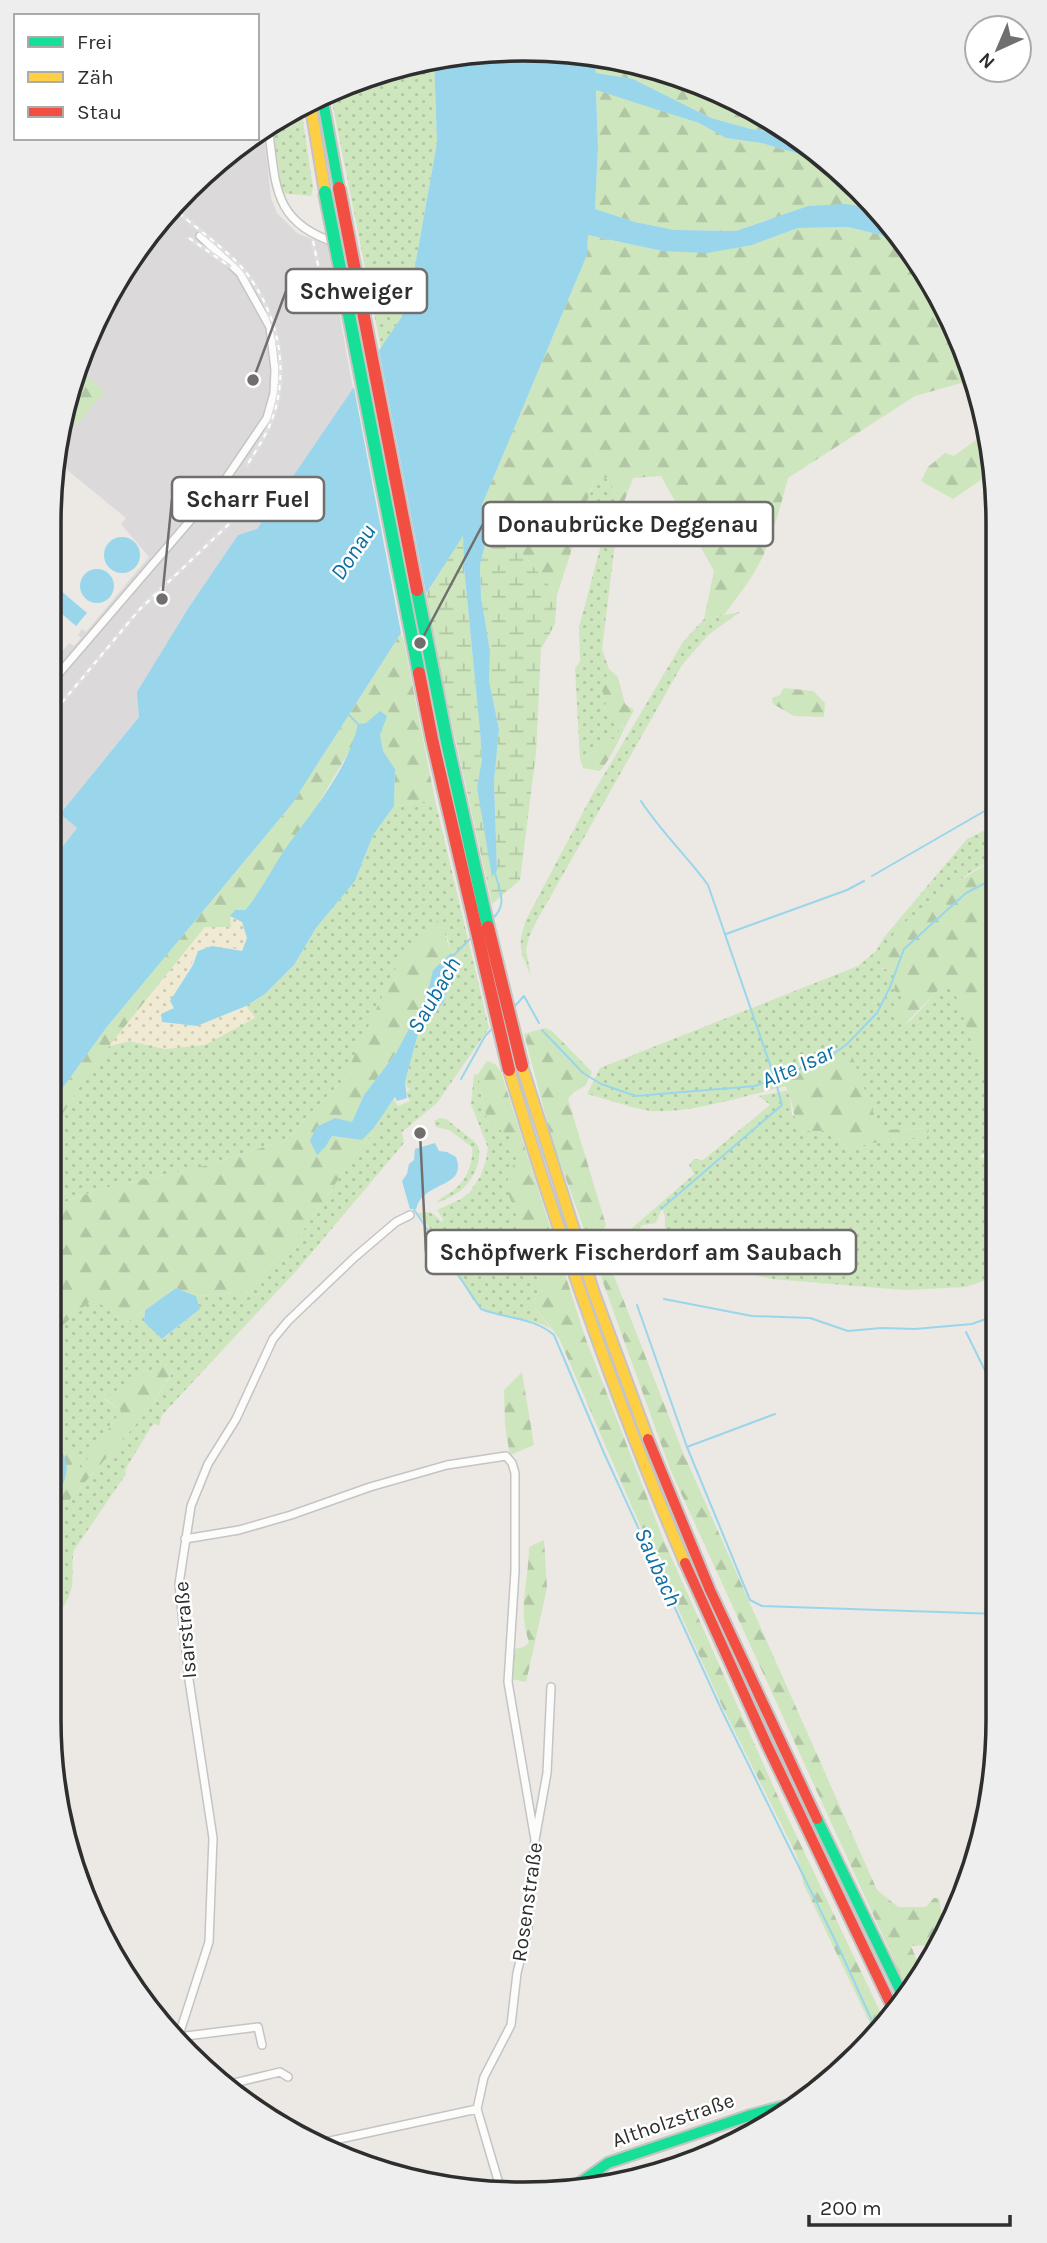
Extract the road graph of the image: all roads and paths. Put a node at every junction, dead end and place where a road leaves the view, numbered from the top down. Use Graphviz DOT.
graph roads {
  1 [pos="324,107"];
  2 [pos="312,113"];
  3 [pos="270,137"];
  4 [pos="200,236"];
  5 [pos="356,248"];
  6 [pos="61,671"];
  7 [pos="410,1215"];
  8 [pos="185,1539"];
  9 [pos="551,1687"];
  10 [pos="535,1840"];
  11 [pos="899,1989"];
  12 [pos="890,2002"];
  13 [pos="180,2028"];
  14 [pos="188,2037"];
  15 [pos="262,2045"];
  16 [pos="288,2077"];
  17 [pos="237,2082"];
  18 [pos="477,2109"];
  19 [pos="771,2110"];
  20 [pos="333,2140"];
  21 [pos="588,2177"];
  22 [pos="498,2181"];
  1 -- 11 [label="main road, bridge"];
  2 -- 12 [label="main road, bridge"];
  3 -- 5 [label="street"];
  4 -- 6 [label="street"];
  7 -- 8 [label="street, Isarstraße"];
  8 -- 10 [label="street"];
  8 -- 13 [label="street, Isarstraße"];
  9 -- 10 [label="street, Rosenstraße"];
  10 -- 18 [label="street, Rosenstraße"];
  14 -- 15 [label="street"];
  16 -- 17 [label="street"];
  18 -- 20 [label="street"];
  18 -- 22 [label="street, Rosenstraße"];
  19 -- 21 [label="main road, Altholzstraße"];
}
